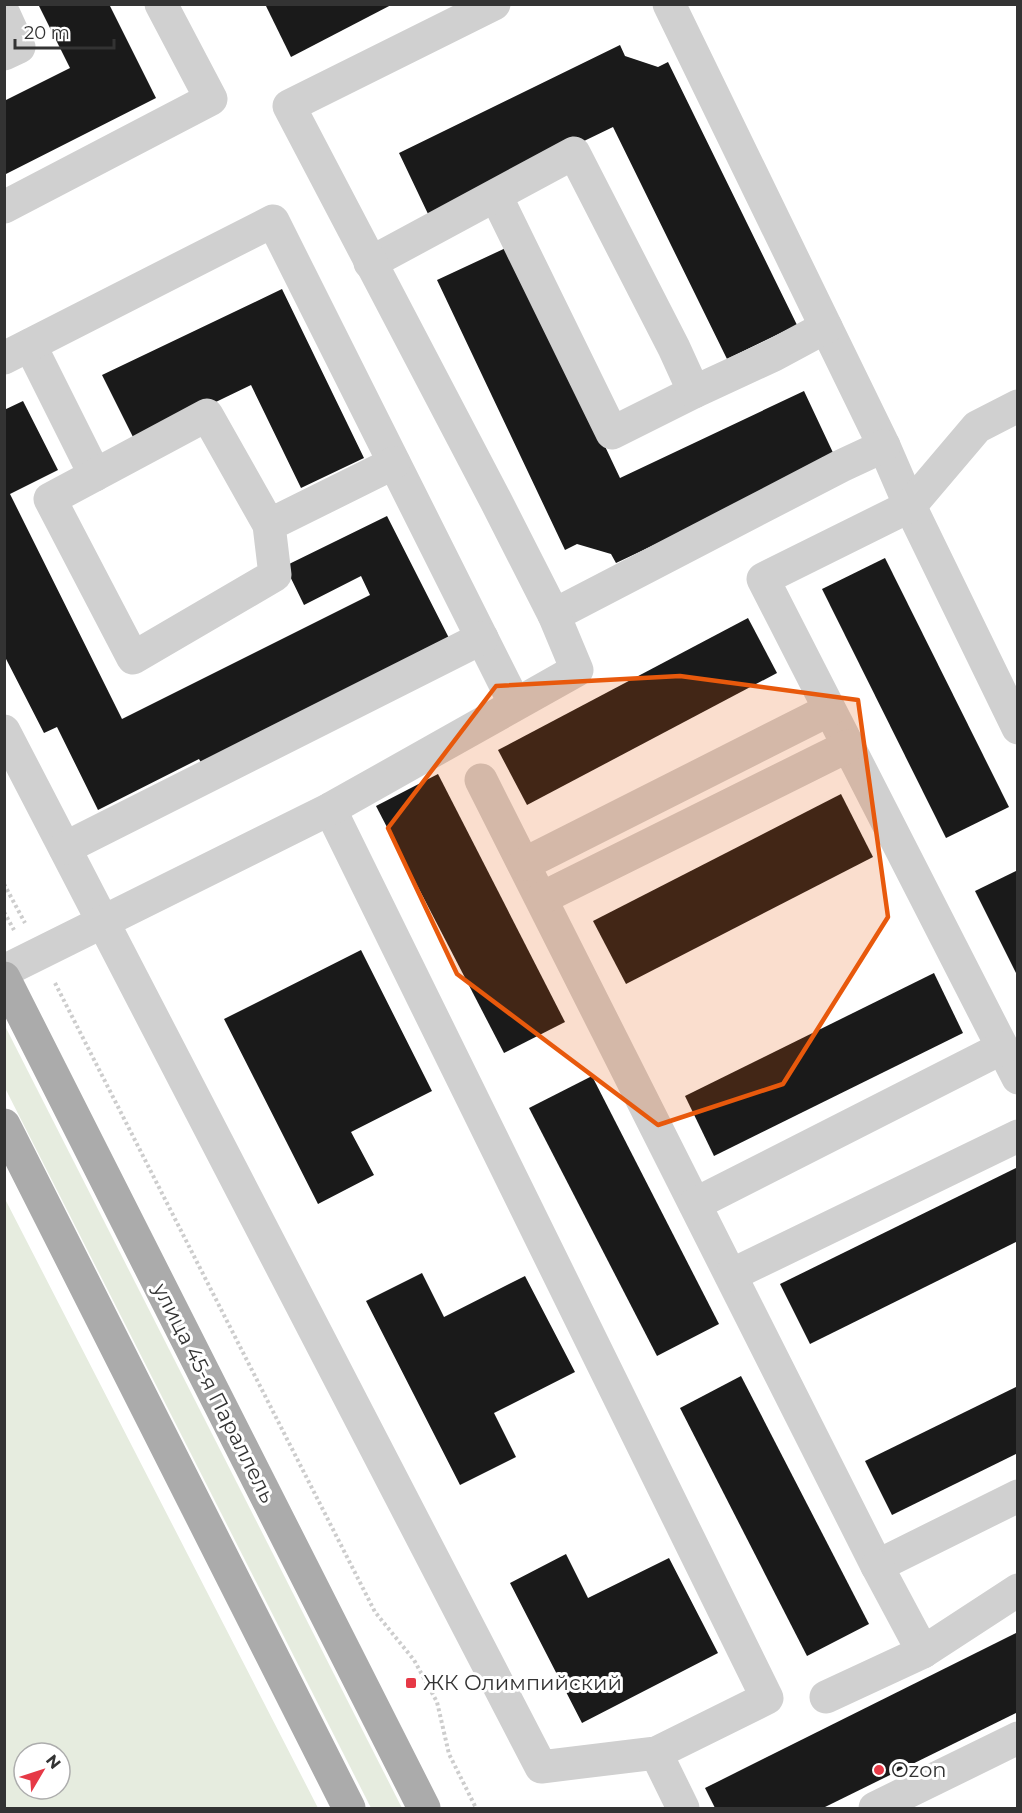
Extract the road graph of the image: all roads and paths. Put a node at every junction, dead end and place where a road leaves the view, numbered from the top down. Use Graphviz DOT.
graph roads {
  1 [pos="161,4"];
  2 [pos="494,4"];
  3 [pos="669,4"];
  4 [pos="4,14"];
  5 [pos="4,54"];
  6 [pos="496,196"];
  7 [pos="4,207"];
  8 [pos="370,263"];
  9 [pos="826,327"];
  10 [pos="17,352"];
  11 [pos="694,392"];
  12 [pos="1017,406"];
  13 [pos="884,446"];
  14 [pos="394,463"];
  15 [pos="95,475"];
  16 [pos="910,506"];
  17 [pos="269,525"];
  18 [pos="554,615"];
  19 [pos="482,638"];
  20 [pos="515,704"];
  21 [pos="829,710"];
  22 [pos="1017,728"];
  23 [pos="4,731"];
  24 [pos="848,746"];
  25 [pos="481,780"];
  26 [pos="330,809"];
  27 [pos="65,848"];
  28 [pos="524,864"];
  29 [pos="4,884"];
  30 [pos="542,898"];
  31 [pos="102,921"];
  32 [pos="39,952"];
  33 [pos="4,971"];
  34 [pos="4,978"];
  35 [pos="1002,1048"];
  36 [pos="1017,1078"];
  37 [pos="4,1125"];
  38 [pos="1017,1137"];
  39 [pos="695,1204"];
  40 [pos="731,1275"];
  41 [pos="1017,1496"];
  42 [pos="877,1566"];
  43 [pos="1017,1590"];
  44 [pos="923,1652"];
  45 [pos="826,1697"];
  46 [pos="1017,1738"];
  47 [pos="656,1753"];
  48 [pos="349,1809"];
  49 [pos="424,1809"];
  50 [pos="476,1809"];
  51 [pos="683,1809"];
  52 [pos="875,1809"];
  1 -- 7 [label="lane"];
  2 -- 8 [label="lane"];
  3 -- 9 [label="lane"];
  4 -- 5 [label="lane"];
  6 -- 8 [label="lane"];
  6 -- 11 [label="lane"];
  6 -- 11 [label="lane"];
  8 -- 18 [label="lane"];
  9 -- 11 [label="lane"];
  9 -- 13 [label="lane"];
  10 -- 14 [label="lane"];
  10 -- 15 [label="lane"];
  12 -- 16 [label="lane"];
  13 -- 16 [label="lane"];
  13 -- 18 [label="lane"];
  14 -- 17 [label="lane"];
  14 -- 19 [label="lane"];
  15 -- 17 [label="lane"];
  15 -- 17 [label="lane"];
  16 -- 21 [label="lane"];
  16 -- 22 [label="lane"];
  18 -- 20 [label="lane"];
  19 -- 20 [label="lane"];
  19 -- 27 [label="lane"];
  20 -- 26 [label="lane"];
  21 -- 24 [label="lane"];
  21 -- 28 [label="lane"];
  23 -- 27 [label="lane"];
  24 -- 30 [label="lane"];
  24 -- 35 [label="lane"];
  25 -- 28 [label="lane"];
  26 -- 31 [label="lane"];
  26 -- 47 [label="lane"];
  27 -- 31 [label="lane"];
  28 -- 30 [label="lane"];
  29 -- 32 [label="path"];
  30 -- 39 [label="lane"];
  31 -- 32 [label="lane"];
  31 -- 47 [label="lane"];
  32 -- 33 [label="lane"];
  32 -- 50 [label="path"];
  34 -- 49 [label="main road, улица 45-я Параллель"];
  35 -- 36 [label="lane"];
  35 -- 39 [label="lane"];
  37 -- 48 [label="main road"];
  38 -- 40 [label="lane"];
  39 -- 40 [label="lane"];
  40 -- 42 [label="lane"];
  41 -- 42 [label="lane"];
  42 -- 44 [label="lane"];
  43 -- 44 [label="lane"];
  44 -- 45 [label="lane"];
  46 -- 52 [label="lane"];
  47 -- 51 [label="lane"];
}
